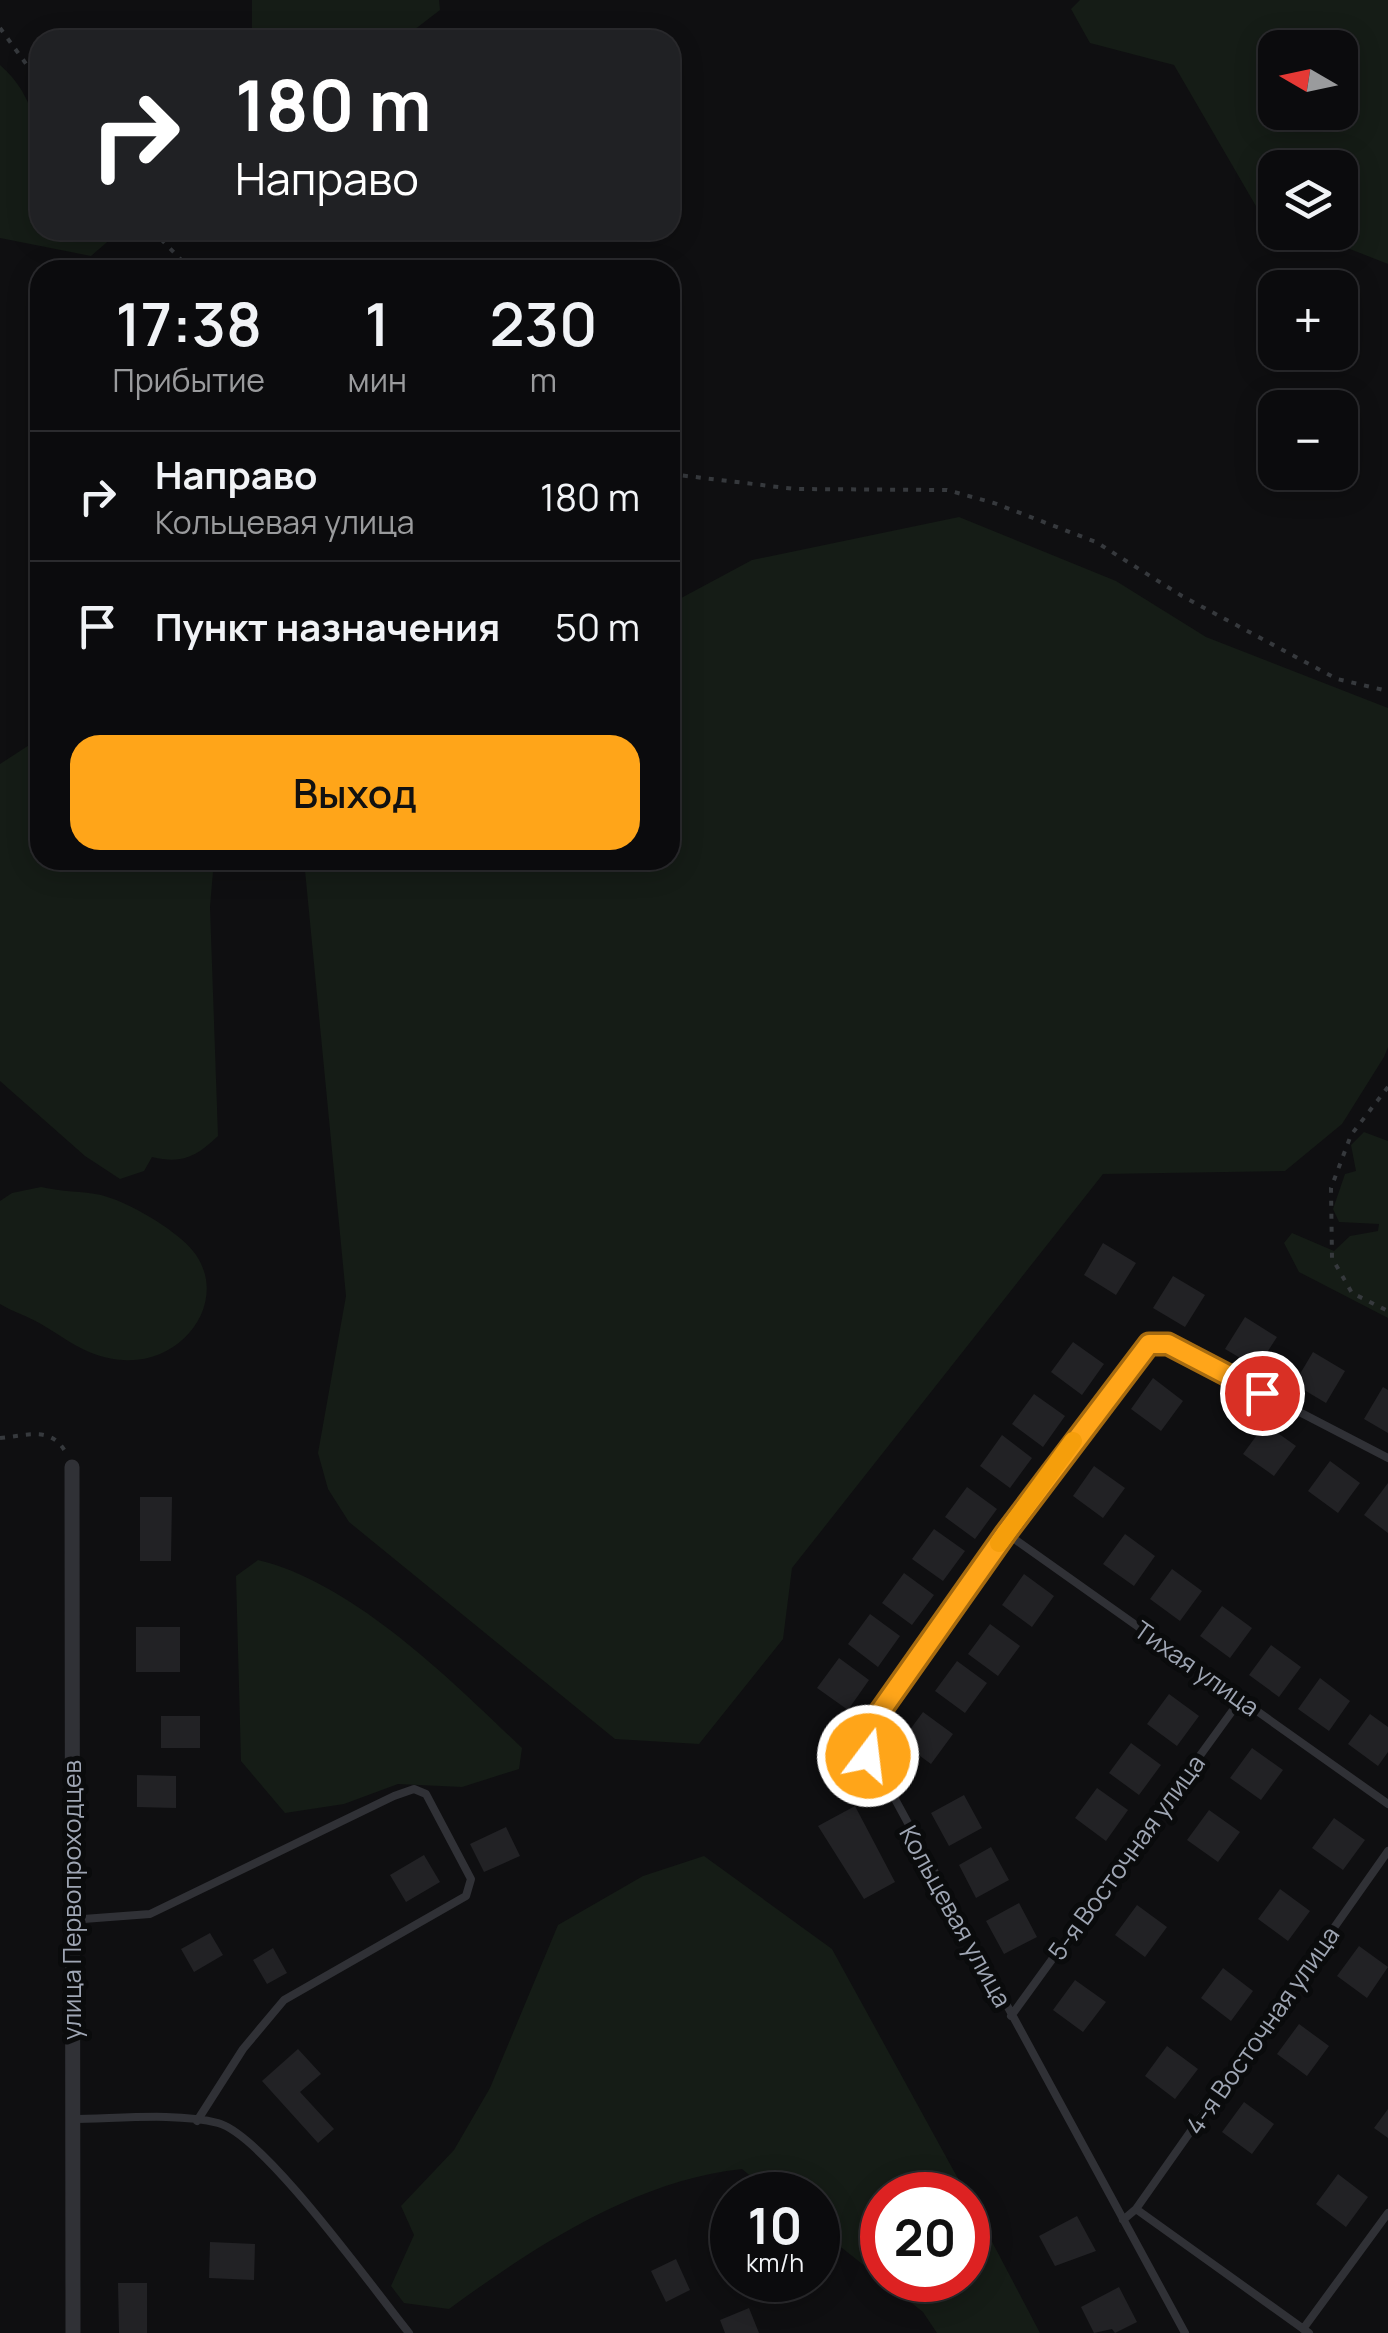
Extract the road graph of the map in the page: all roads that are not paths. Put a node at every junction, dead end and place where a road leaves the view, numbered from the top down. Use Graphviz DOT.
graph roads {
  1 [pos="1388,1458"];
  2 [pos="72,1468"];
  3 [pos="1006,1533"];
  4 [pos="1242,1699"];
  5 [pos="1388,1804"];
  6 [pos="1388,1850"];
  7 [pos="70,1920"];
  8 [pos="1012,2016"];
  9 [pos="71,2119"];
  10 [pos="198,2120"];
  11 [pos="1136,2209"];
  12 [pos="1388,2213"];
  13 [pos="1124,2220"];
  14 [pos="1306,2331"];
  15 [pos="73,2333"];
  16 [pos="408,2333"];
  17 [pos="1185,2333"];
  1 -- 3 [label="lane, Кольцевая улица"];
  2 -- 7 [label="street, улица Первопроходцев"];
  3 -- 4 [label="lane, Тихая улица"];
  3 -- 8 [label="lane, Кольцевая улица"];
  4 -- 5 [label="lane, Тихая улица"];
  4 -- 8 [label="lane, 5-я Восточная улица"];
  6 -- 11 [label="lane, 4-я Восточная улица"];
  7 -- 9 [label="street, улица Первопроходцев"];
  7 -- 10 [label="lane"];
  8 -- 13 [label="lane, Кольцевая улица"];
  9 -- 10 [label="lane"];
  9 -- 15 [label="street, улица Первопроходцев"];
  10 -- 16 [label="lane"];
  11 -- 13 [label="lane, 4-я Восточная улица"];
  11 -- 14 [label="lane"];
  12 -- 14 [label="lane"];
  13 -- 17 [label="lane, Кольцевая улица"];
}
